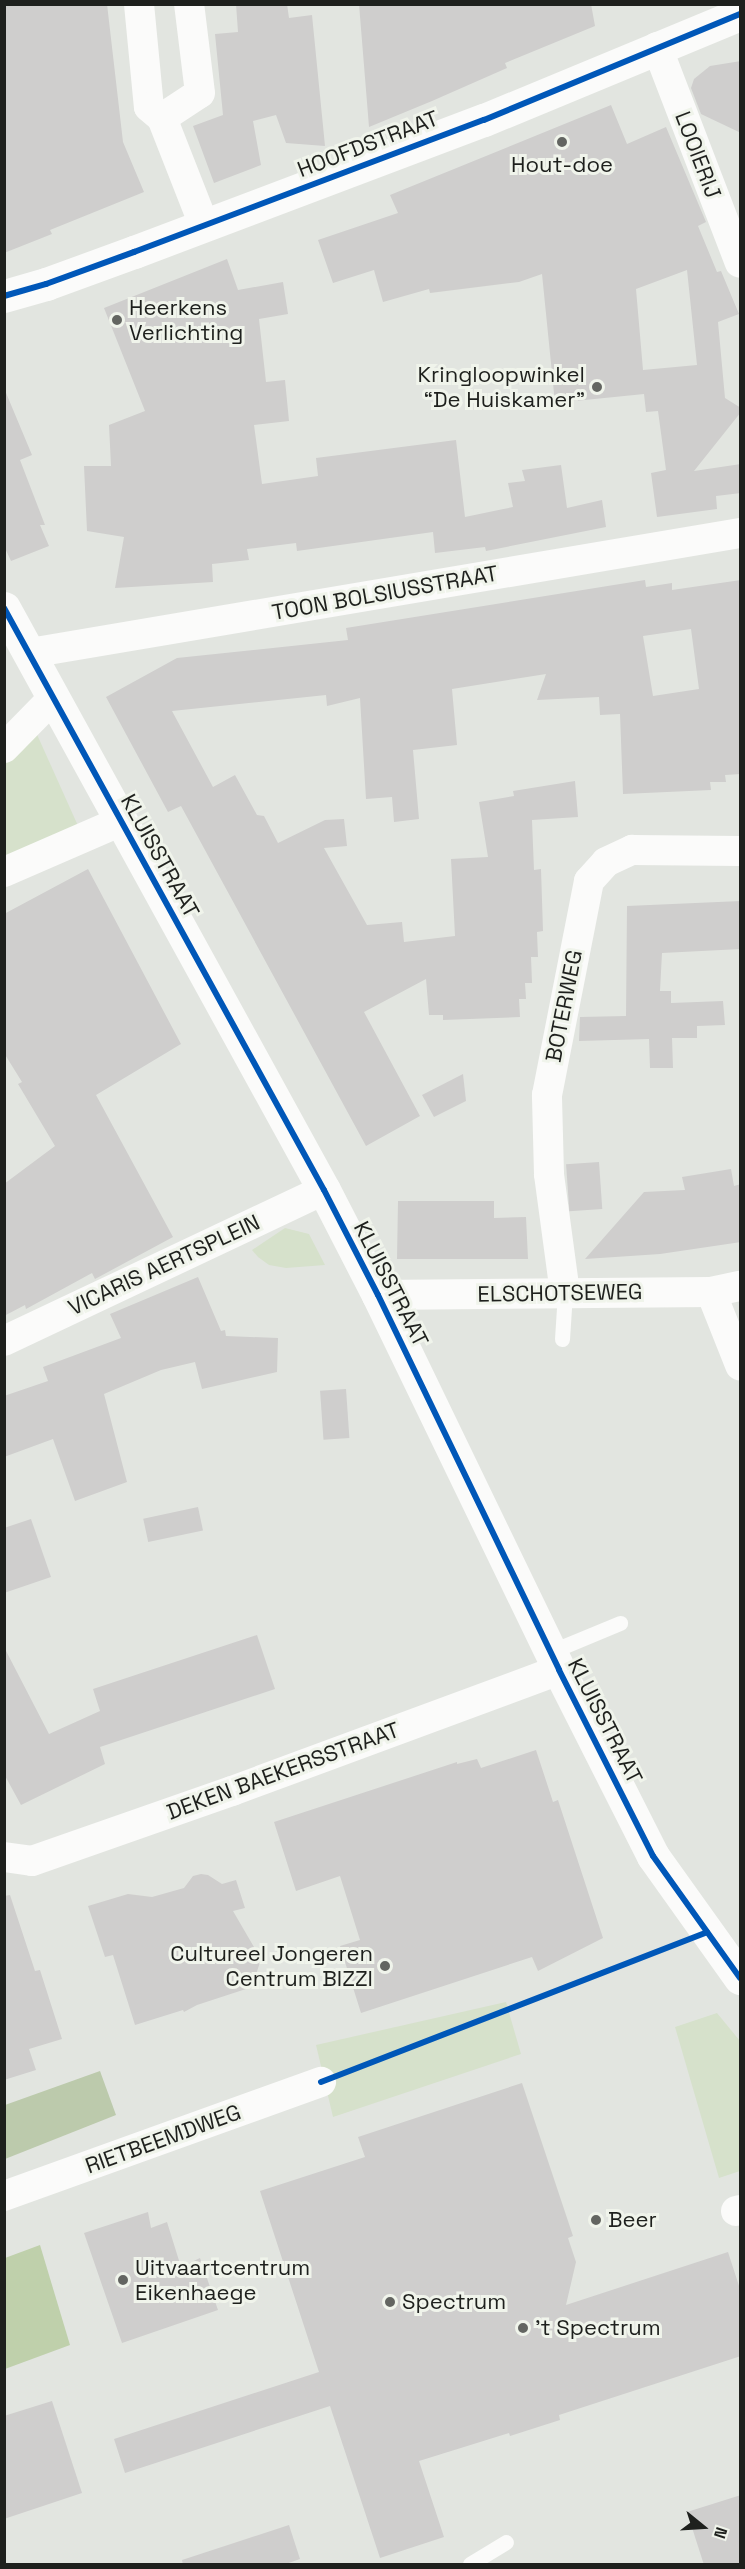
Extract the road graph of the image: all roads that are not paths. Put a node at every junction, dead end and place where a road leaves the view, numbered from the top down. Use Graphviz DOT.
graph roads {
  1 [pos="139,4"];
  2 [pos="189,4"];
  3 [pos="741,14"];
  4 [pos="657,47"];
  5 [pos="162,118"];
  6 [pos="204,225"];
  7 [pos="741,263"];
  8 [pos="4,296"];
  9 [pos="741,533"];
  10 [pos="4,608"];
  11 [pos="30,653"];
  12 [pos="52,699"];
  13 [pos="4,748"];
  14 [pos="120,822"];
  15 [pos="741,851"];
  16 [pos="4,873"];
  17 [pos="324,1190"];
  18 [pos="741,1286"];
  19 [pos="711,1292"];
  20 [pos="565,1293"];
  21 [pos="378,1295"];
  22 [pos="562,1339"];
  23 [pos="4,1341"];
  24 [pos="741,1365"];
  25 [pos="620,1623"];
  26 [pos="555,1661"];
  27 [pos="4,1857"];
  28 [pos="741,1978"];
  29 [pos="321,2082"];
  30 [pos="4,2196"];
  31 [pos="506,2542"];
  32 [pos="470,2565"];
  1 -- 5 [label="street"];
  2 -- 5 [label="street"];
  3 -- 4 [label="street, HOOFDSTRAAT"];
  4 -- 6 [label="street, HOOFDSTRAAT"];
  4 -- 7 [label="street, LOOIERIJ"];
  5 -- 6 [label="street"];
  6 -- 8 [label="street, HOOFDSTRAAT"];
  9 -- 11 [label="street, TOON BOLSIUSSTRAAT"];
  10 -- 11 [label="street, KLUISSTRAAT"];
  11 -- 12 [label="street, KLUISSTRAAT"];
  12 -- 13 [label="street"];
  12 -- 14 [label="street, KLUISSTRAAT"];
  14 -- 16 [label="street"];
  14 -- 17 [label="street, KLUISSTRAAT"];
  15 -- 20 [label="street, BOTERWEG"];
  17 -- 21 [label="street, KLUISSTRAAT"];
  17 -- 23 [label="street, VICARIS AERTSPLEIN"];
  18 -- 19 [label="street, ELSCHOTSEWEG"];
  19 -- 20 [label="street, ELSCHOTSEWEG"];
  19 -- 24 [label="street"];
  20 -- 21 [label="street, ELSCHOTSEWEG"];
  20 -- 22 [label="lane"];
  21 -- 26 [label="street, KLUISSTRAAT"];
  25 -- 26 [label="lane"];
  26 -- 27 [label="street, DEKEN BAEKERSSTRAAT"];
  26 -- 28 [label="street, KLUISSTRAAT"];
  29 -- 30 [label="street, RIETBEEMDWEG"];
  31 -- 32 [label="lane"];
}
